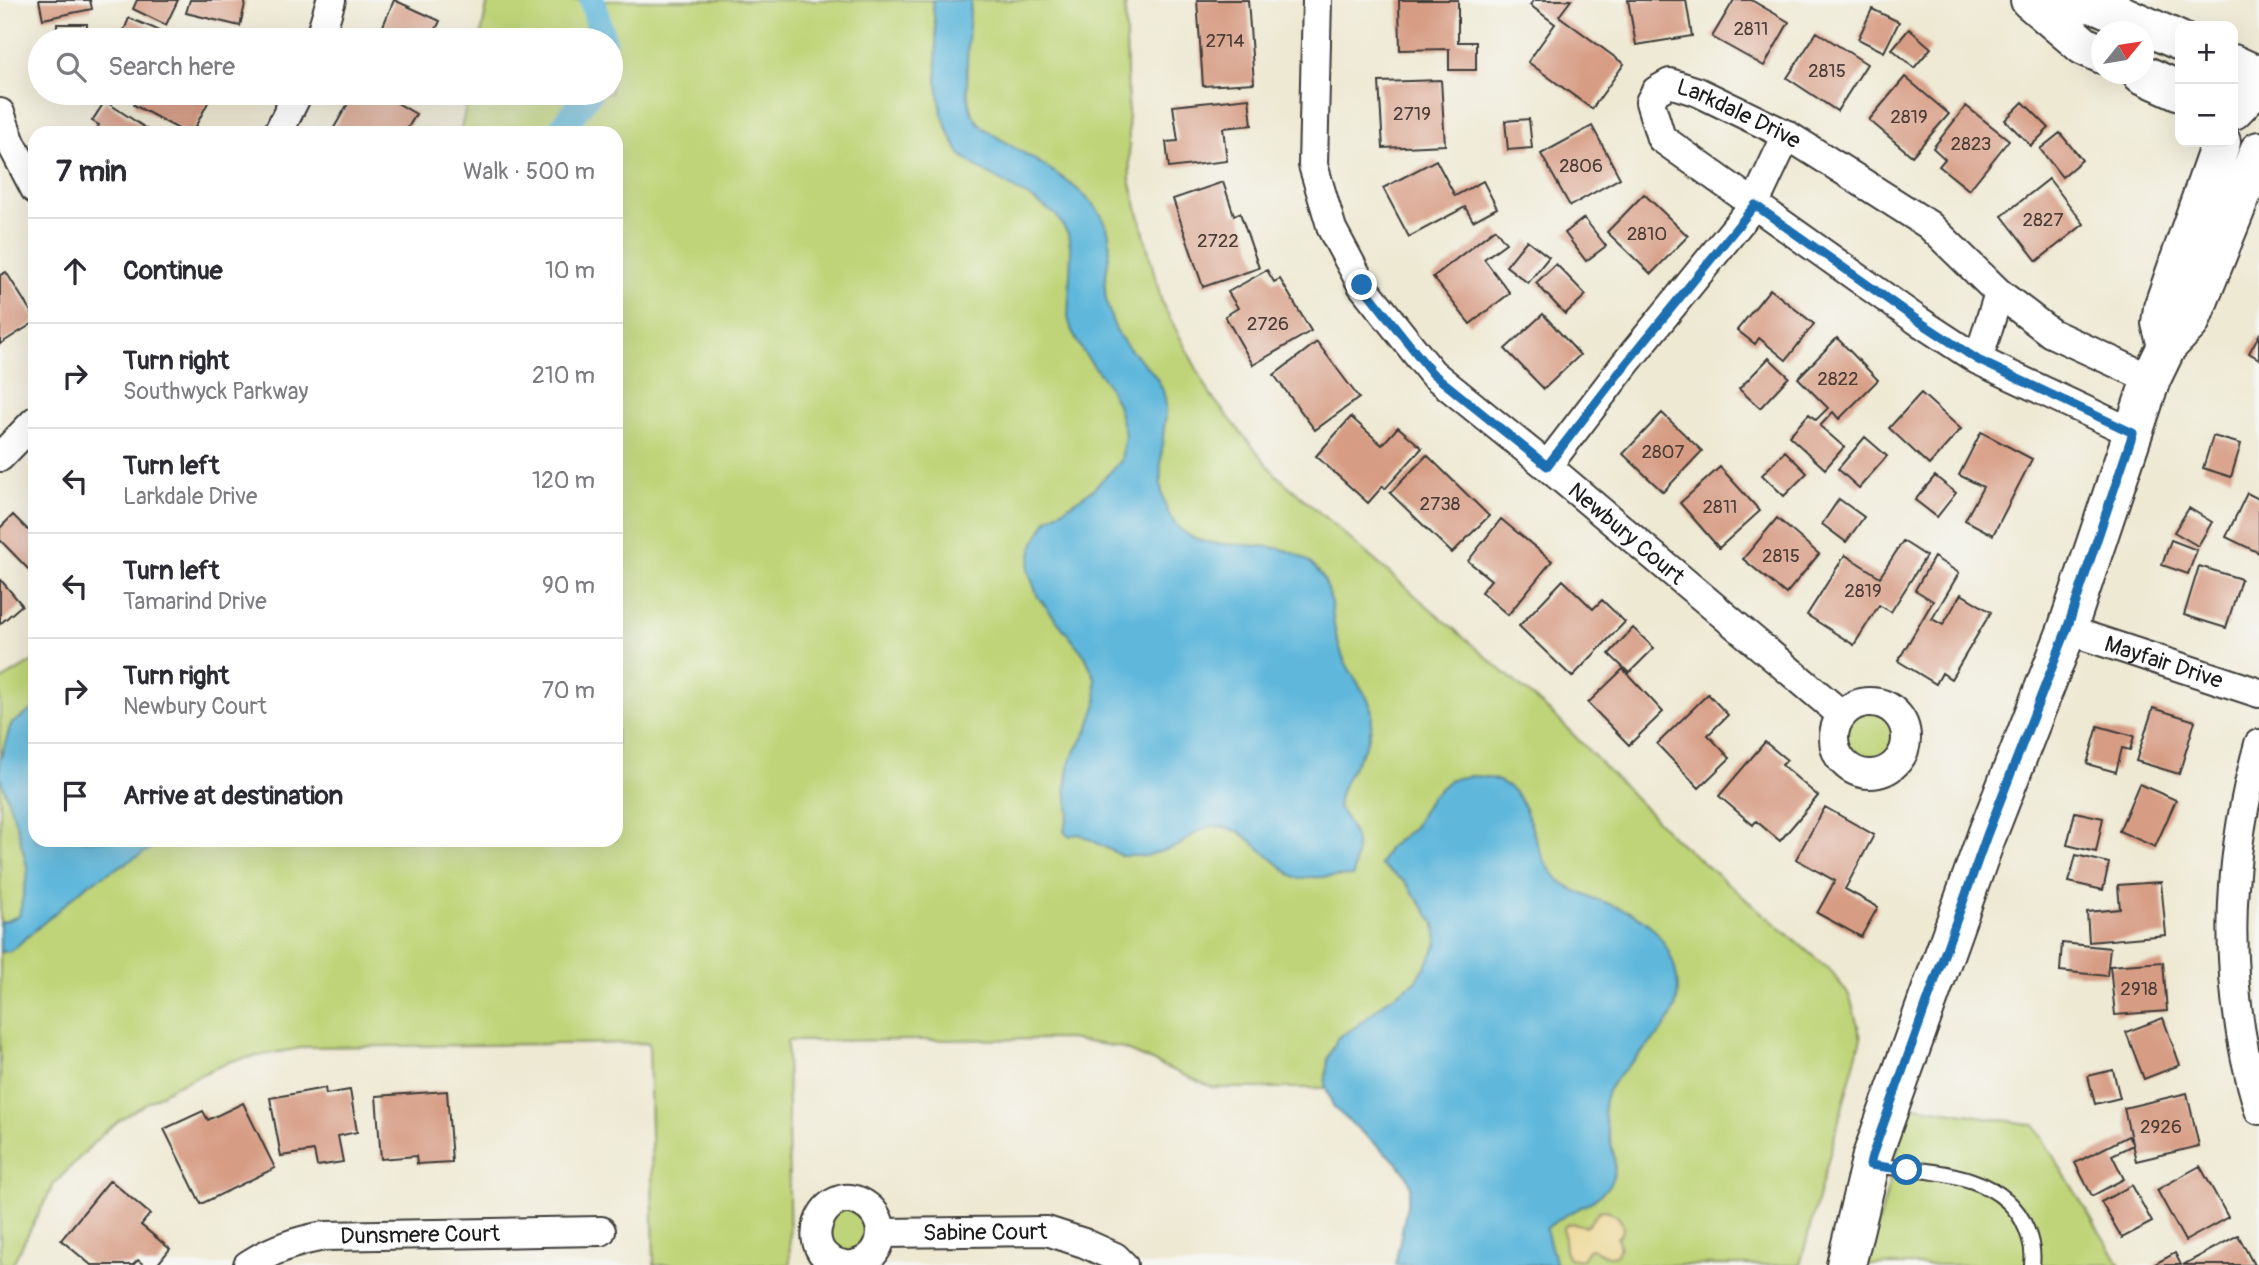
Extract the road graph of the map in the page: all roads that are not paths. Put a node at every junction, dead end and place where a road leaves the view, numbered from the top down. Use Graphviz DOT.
graph roads {
  1 [pos="331,0"];
  2 [pos="1317,0"];
  3 [pos="2030,0"];
  4 [pos="2067,0"];
  5 [pos="323,28"];
  6 [pos="2175,39"];
  7 [pos="2091,49"];
  8 [pos="2238,66"];
  9 [pos="2259,76"];
  10 [pos="2154,79"];
  11 [pos="2259,83"];
  12 [pos="2175,90"];
  13 [pos="292,105"];
  14 [pos="2238,106"];
  15 [pos="0,113"];
  16 [pos="2238,114"];
  17 [pos="2259,124"];
  18 [pos="282,126"];
  19 [pos="1787,135"];
  20 [pos="2219,147"];
  21 [pos="2259,151"];
  22 [pos="28,176"];
  23 [pos="1755,205"];
  24 [pos="1999,293"];
  25 [pos="1978,360"];
  26 [pos="2159,363"];
  27 [pos="28,428"];
  28 [pos="2133,433"];
  29 [pos="0,457"];
  30 [pos="1547,466"];
  31 [pos="2067,629"];
  32 [pos="2259,693"];
  33 [pos="1842,715"];
  34 [pos="2259,744"];
  35 [pos="2259,1110"];
  36 [pos="1870,1165"];
  37 [pos="601,1231"];
  38 [pos="882,1233"];
  39 [pos="248,1265"];
  40 [pos="845,1265"];
  41 [pos="852,1265"];
  42 [pos="1123,1265"];
  43 [pos="1846,1265"];
  44 [pos="2032,1265"];
  1 -- 5 [label="street"];
  2 -- 30 [label="street, Newbury Court"];
  3 -- 7 [label="street"];
  4 -- 6 [label="street"];
  8 -- 9 [label="street"];
  10 -- 12 [label="street"];
  11 -- 14 [label="street"];
  13 -- 18 [label="street"];
  15 -- 22 [label="street"];
  16 -- 17 [label="street"];
  19 -- 23 [label="street"];
  19 -- 23 [label="street, Larkdale Drive"];
  19 -- 24 [label="street, Larkdale Drive"];
  20 -- 26 [label="street"];
  21 -- 26 [label="street"];
  23 -- 25 [label="street, Larkdale Drive"];
  23 -- 30 [label="street"];
  24 -- 25 [label="street"];
  24 -- 26 [label="street, Larkdale Drive"];
  25 -- 28 [label="street, Larkdale Drive"];
  26 -- 28 [label="street"];
  27 -- 29 [label="street"];
  28 -- 31 [label="street"];
  30 -- 33 [label="street, Newbury Court"];
  31 -- 32 [label="street, Mayfair Drive"];
  31 -- 36 [label="street"];
  34 -- 35 [label="street"];
  36 -- 43 [label="street"];
  36 -- 44 [label="lane"];
  37 -- 39 [label="street, Dunsmere Court"];
  38 -- 40 [label="street"];
  38 -- 41 [label="street"];
  38 -- 42 [label="street, Sabine Court"];
}
